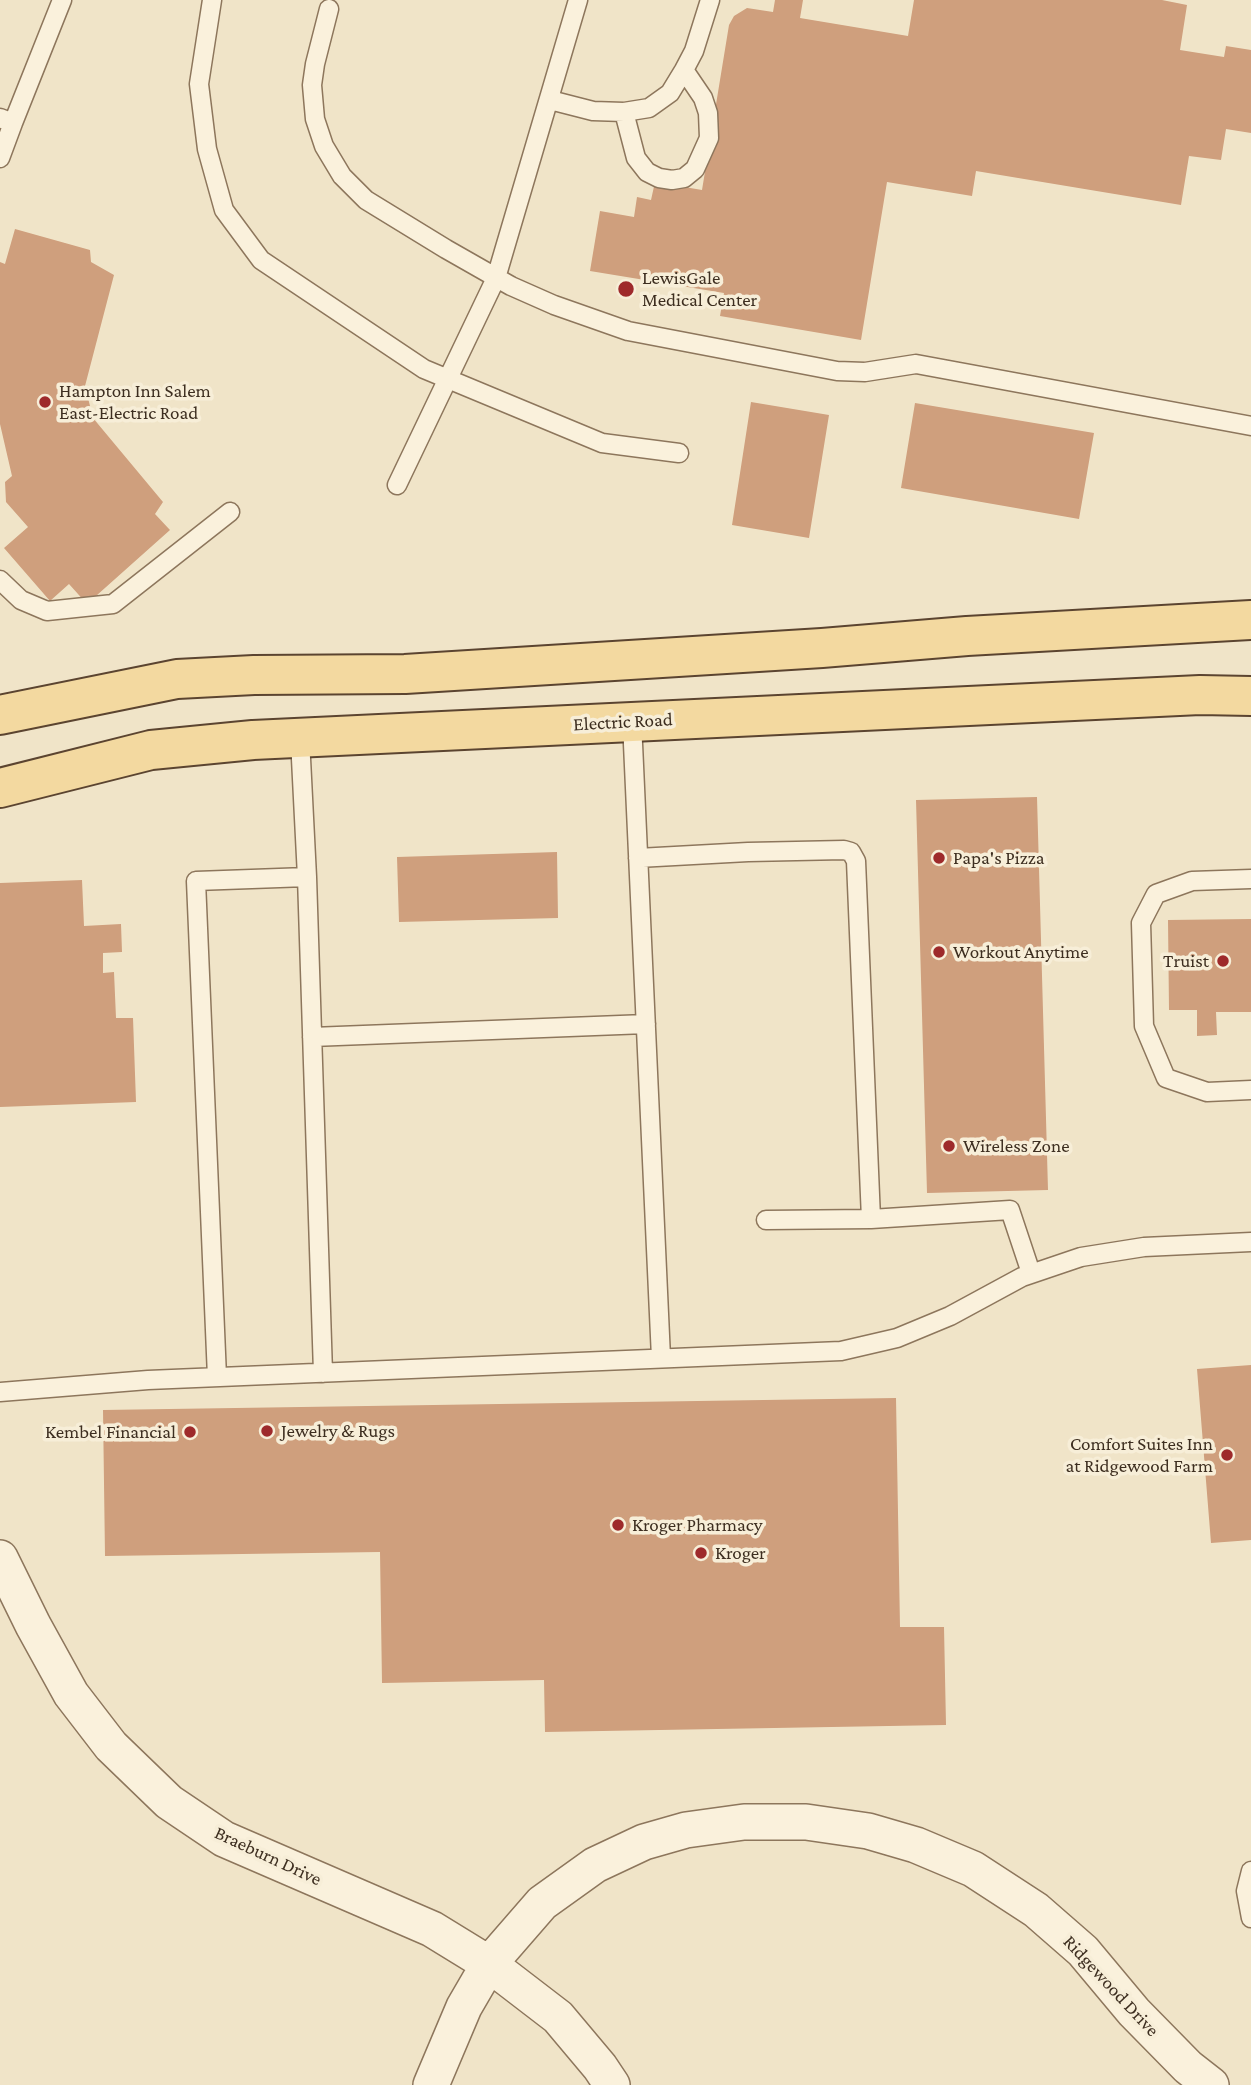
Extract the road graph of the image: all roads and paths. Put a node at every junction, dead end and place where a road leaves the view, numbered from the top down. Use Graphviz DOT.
graph roads {
  1 [pos="62,0"];
  2 [pos="212,0"];
  3 [pos="578,0"];
  4 [pos="710,0"];
  5 [pos="329,9"];
  6 [pos="684,70"];
  7 [pos="550,100"];
  8 [pos="624,112"];
  9 [pos="6,120"];
  10 [pos="0,158"];
  11 [pos="496,278"];
  12 [pos="449,380"];
  13 [pos="1251,426"];
  14 [pos="679,453"];
  15 [pos="397,485"];
  16 [pos="230,512"];
  17 [pos="0,580"];
  18 [pos="1251,621"];
  19 [pos="1251,695"];
  20 [pos="0,715"];
  21 [pos="632,722"];
  22 [pos="300,739"];
  23 [pos="0,788"];
  24 [pos="638,858"];
  25 [pos="307,877"];
  26 [pos="1251,879"];
  27 [pos="646,1024"];
  28 [pos="312,1037"];
  29 [pos="1251,1090"];
  30 [pos="871,1219"];
  31 [pos="766,1220"];
  32 [pos="1251,1242"];
  33 [pos="1031,1273"];
  34 [pos="661,1358"];
  35 [pos="323,1373"];
  36 [pos="217,1377"];
  37 [pos="0,1392"];
  38 [pos="0,1558"];
  39 [pos="1251,1871"];
  40 [pos="1251,1919"];
  41 [pos="489,1964"];
  42 [pos="431,2085"];
  43 [pos="612,2085"];
  44 [pos="1211,2085"];
  1 -- 9 [label="lane"];
  2 -- 12 [label="lane"];
  3 -- 7 [label="lane"];
  4 -- 6 [label="lane"];
  5 -- 11 [label="lane"];
  6 -- 8 [label="lane"];
  6 -- 8 [label="lane"];
  7 -- 8 [label="lane"];
  7 -- 11 [label="lane"];
  9 -- 10 [label="lane"];
  11 -- 12 [label="lane"];
  11 -- 13 [label="lane"];
  12 -- 14 [label="lane"];
  12 -- 15 [label="lane"];
  16 -- 17 [label="lane"];
  18 -- 20 [label="main road"];
  19 -- 21 [label="main road, Electric Road"];
  21 -- 22 [label="main road, Electric Road"];
  21 -- 24 [label="lane"];
  22 -- 23 [label="main road, Electric Road"];
  22 -- 25 [label="lane"];
  24 -- 27 [label="lane"];
  24 -- 30 [label="lane"];
  25 -- 28 [label="lane"];
  25 -- 36 [label="lane"];
  26 -- 29 [label="lane"];
  27 -- 28 [label="lane"];
  27 -- 34 [label="lane"];
  28 -- 35 [label="lane"];
  30 -- 31 [label="lane"];
  30 -- 33 [label="lane"];
  32 -- 33 [label="lane"];
  33 -- 34 [label="lane"];
  34 -- 35 [label="lane"];
  35 -- 36 [label="lane"];
  36 -- 37 [label="lane"];
  38 -- 41 [label="street, Braeburn Drive"];
  39 -- 40 [label="lane"];
  41 -- 42 [label="street, Ridgewood Drive"];
  41 -- 43 [label="street, Braeburn Drive"];
  41 -- 44 [label="street, Ridgewood Drive"];
}
